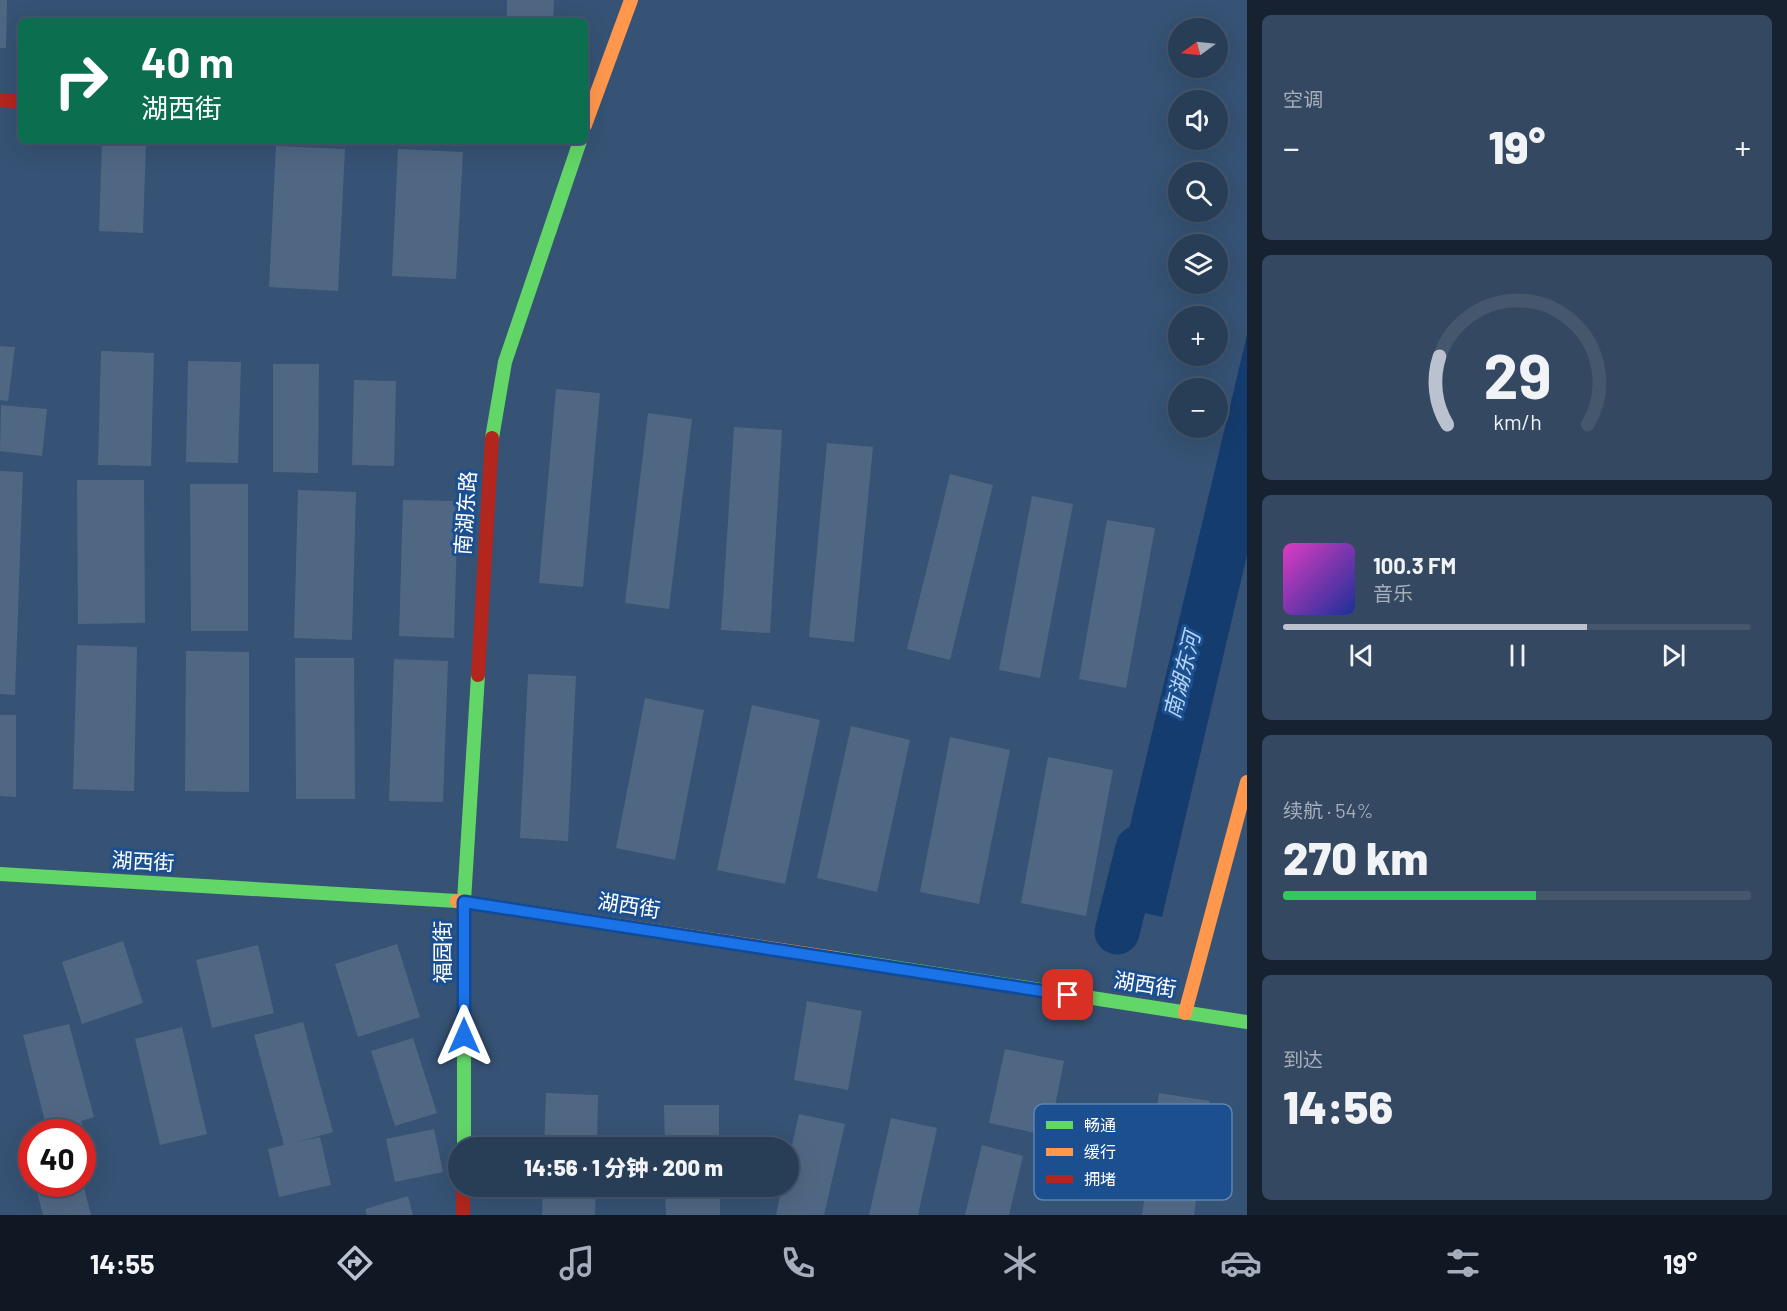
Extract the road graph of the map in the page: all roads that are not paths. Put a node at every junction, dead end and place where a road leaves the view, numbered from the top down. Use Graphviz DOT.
graph roads {
  1 [pos="631,0"];
  2 [pos="0,100"];
  3 [pos="18,102"];
  4 [pos="588,117"];
  5 [pos="578,144"];
  6 [pos="1247,782"];
  7 [pos="0,874"];
  8 [pos="464,902"];
  9 [pos="1185,1013"];
  10 [pos="1247,1022"];
  11 [pos="464,1137"];
  12 [pos="464,1197"];
  13 [pos="463,1215"];
  1 -- 4 [label="street"];
  2 -- 3 [label="street"];
  5 -- 8 [label="street, 南湖东路"];
  6 -- 9 [label="street"];
  7 -- 8 [label="street, 湖西街"];
  8 -- 9 [label="street, 湖西街"];
  8 -- 11 [label="street, 福园街"];
  9 -- 10 [label="street, 湖西街"];
  12 -- 13 [label="street"];
}
